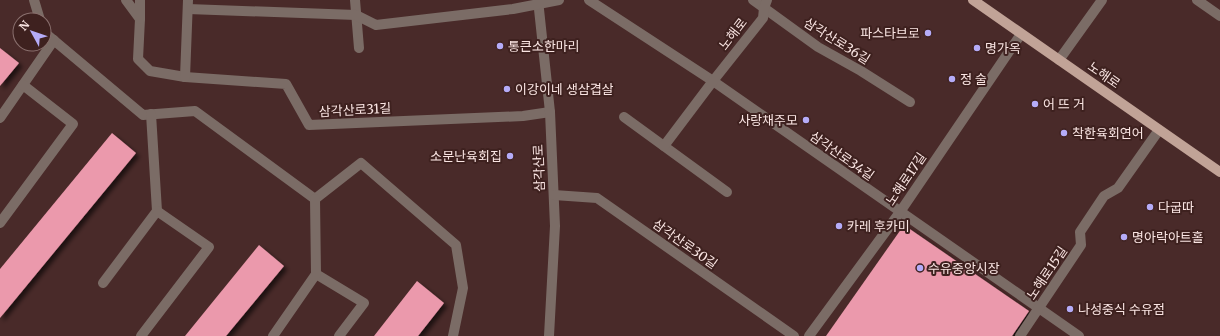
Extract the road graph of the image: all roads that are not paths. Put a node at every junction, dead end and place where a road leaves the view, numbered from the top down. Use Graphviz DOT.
graph roads {
  1 [pos="34,0"];
  2 [pos="126,0"];
  3 [pos="140,0"];
  4 [pos="355,0"];
  5 [pos="559,0"];
  6 [pos="589,0"];
  7 [pos="753,0"];
  8 [pos="973,0"];
  9 [pos="1102,0"];
  10 [pos="1197,0"];
  11 [pos="538,2"];
  12 [pos="188,4"];
  13 [pos="765,4"];
  14 [pos="38,12"];
  15 [pos="356,15"];
  16 [pos="1220,16"];
  17 [pos="140,19"];
  18 [pos="1021,34"];
  19 [pos="54,40"];
  20 [pos="359,48"];
  21 [pos="1059,60"];
  22 [pos="185,77"];
  23 [pos="713,81"];
  24 [pos="23,85"];
  25 [pos="910,102"];
  26 [pos="550,112"];
  27 [pos="151,114"];
  28 [pos="624,117"];
  29 [pos="0,118"];
  30 [pos="1159,130"];
  31 [pos="664,146"];
  32 [pos="1220,172"];
  33 [pos="727,192"];
  34 [pos="554,196"];
  35 [pos="315,199"];
  36 [pos="157,211"];
  37 [pos="900,212"];
  38 [pos="0,223"];
  39 [pos="316,274"];
  40 [pos="103,283"];
  41 [pos="1039,308"];
  42 [pos="141,336"];
  43 [pos="273,336"];
  44 [pos="339,336"];
  45 [pos="453,336"];
  46 [pos="549,336"];
  47 [pos="794,336"];
  48 [pos="809,336"];
  49 [pos="1020,336"];
  50 [pos="1078,336"];
  1 -- 14 [label="street"];
  2 -- 17 [label="street"];
  3 -- 17 [label="street, 삼각산로31길"];
  4 -- 15 [label="street"];
  5 -- 11 [label="street"];
  6 -- 23 [label="street, 삼각산로34길"];
  7 -- 13 [label="street, 삼각산로36길"];
  8 -- 18 [label="main road, 노해로"];
  9 -- 21 [label="street"];
  10 -- 16 [label="street"];
  11 -- 15 [label="street"];
  11 -- 26 [label="street, 삼각산로"];
  12 -- 15 [label="street"];
  12 -- 22 [label="street"];
  13 -- 23 [label="street, 노해로"];
  13 -- 25 [label="street, 삼각산로36길"];
  15 -- 20 [label="street"];
  17 -- 22 [label="street, 삼각산로31길"];
  18 -- 21 [label="main road, 노해로"];
  18 -- 37 [label="street, 노해로17길"];
  19 -- 24 [label="street"];
  19 -- 27 [label="street"];
  21 -- 30 [label="main road, 노해로"];
  22 -- 26 [label="street, 삼각산로31길"];
  23 -- 31 [label="street, 노해로"];
  23 -- 37 [label="street, 삼각산로34길"];
  24 -- 29 [label="street"];
  24 -- 38 [label="street"];
  26 -- 34 [label="street, 삼각산로"];
  27 -- 35 [label="street"];
  27 -- 36 [label="street"];
  28 -- 31 [label="street"];
  30 -- 32 [label="main road, 노해로"];
  30 -- 41 [label="street, 노해로15길"];
  31 -- 33 [label="street"];
  34 -- 46 [label="street, 삼각산로"];
  34 -- 47 [label="street, 삼각산로30길"];
  35 -- 39 [label="street"];
  35 -- 45 [label="street"];
  36 -- 40 [label="street"];
  36 -- 42 [label="street"];
  37 -- 41 [label="street, 삼각산로34길"];
  37 -- 48 [label="street, 노해로17길"];
  39 -- 43 [label="street"];
  39 -- 44 [label="street"];
  41 -- 49 [label="street, 노해로15길"];
  41 -- 50 [label="street, 삼각산로34길"];
}
